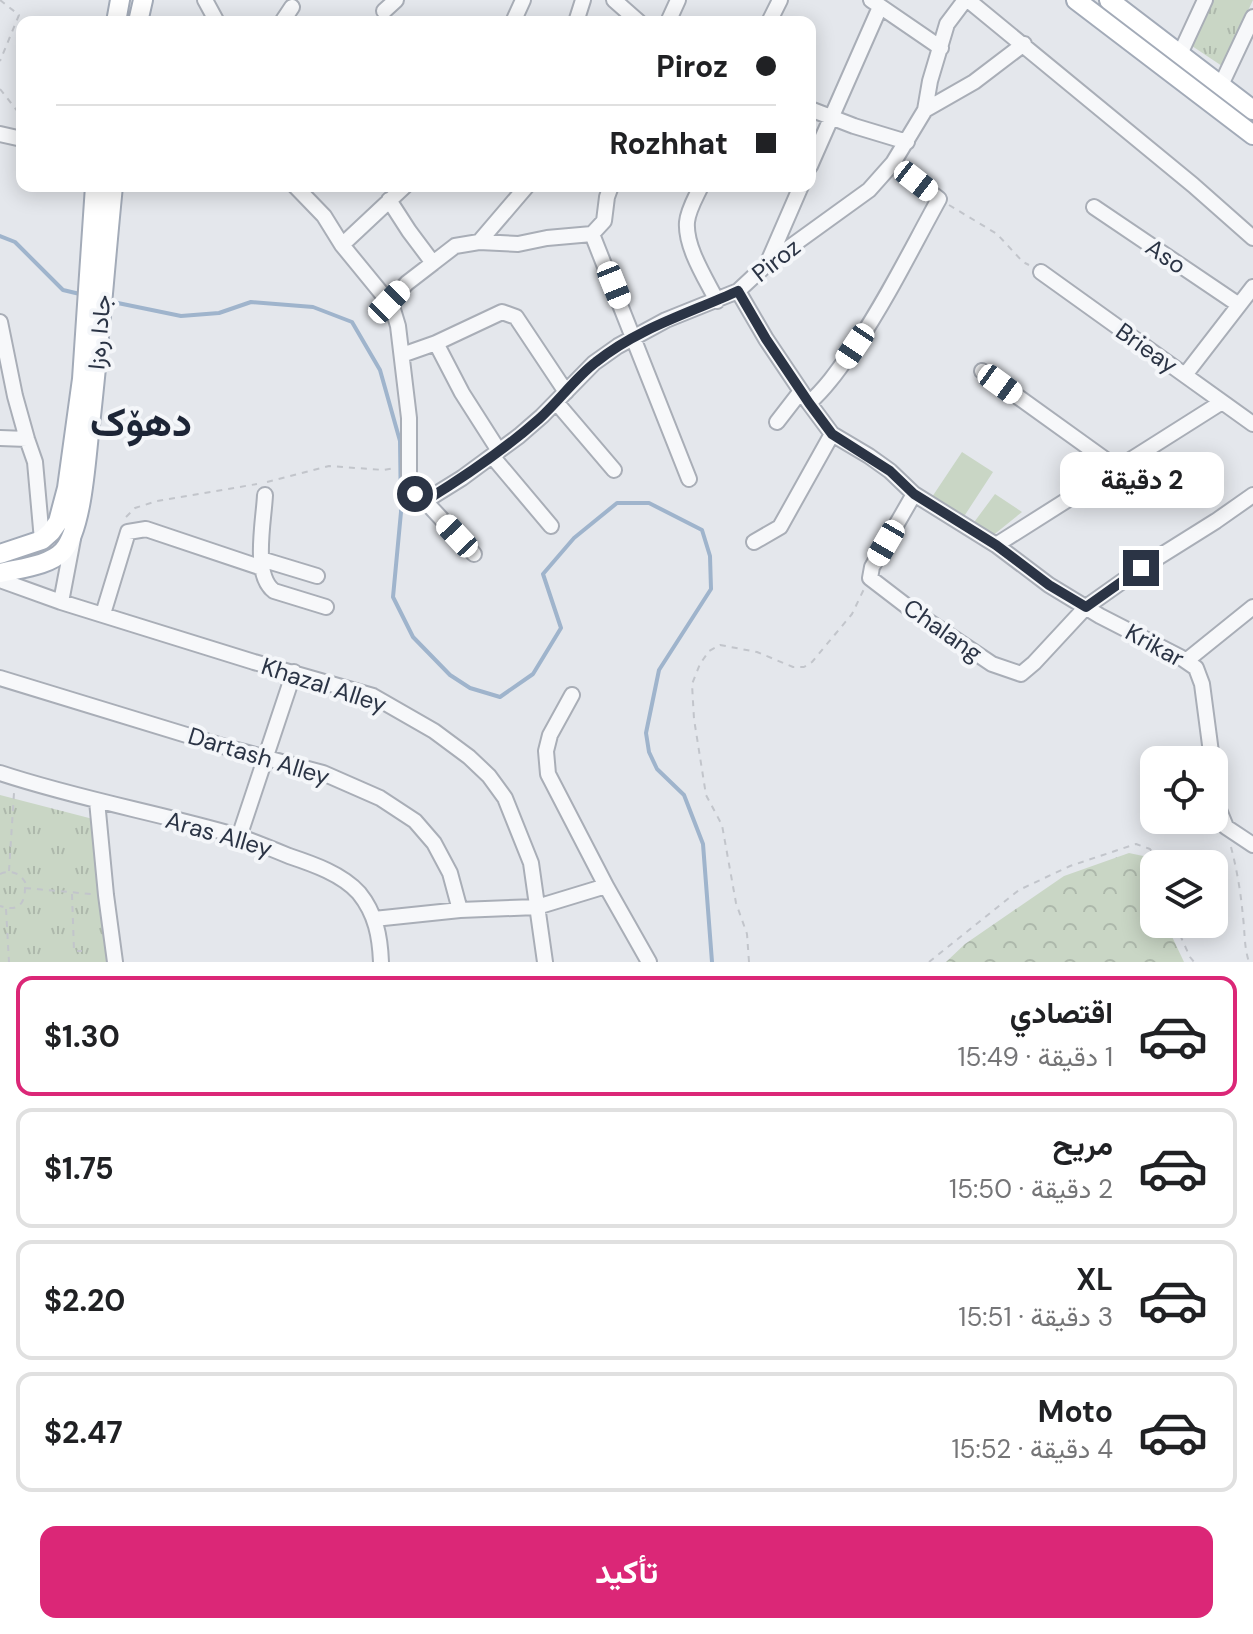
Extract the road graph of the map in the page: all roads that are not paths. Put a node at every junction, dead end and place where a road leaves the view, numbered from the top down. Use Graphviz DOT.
graph roads {
  1 [pos="396,0"];
  2 [pos="614,0"];
  3 [pos="967,0"];
  4 [pos="1076,0"];
  5 [pos="1109,0"];
  6 [pos="1205,0"];
  7 [pos="876,4"];
  8 [pos="292,7"];
  9 [pos="384,11"];
  10 [pos="286,16"];
  11 [pos="632,16"];
  12 [pos="1253,17"];
  13 [pos="1024,44"];
  14 [pos="941,48"];
  15 [pos="1180,54"];
  16 [pos="1221,85"];
  17 [pos="925,110"];
  18 [pos="1253,110"];
  19 [pos="816,111"];
  20 [pos="831,117"];
  21 [pos="1253,135"];
  22 [pos="907,142"];
  23 [pos="816,152"];
  24 [pos="893,163"];
  25 [pos="96,192"];
  26 [pos="111,192"];
  27 [pos="301,192"];
  28 [pos="398,192"];
  29 [pos="522,192"];
  30 [pos="609,192"];
  31 [pos="698,192"];
  32 [pos="798,192"];
  33 [pos="389,200"];
  34 [pos="1094,207"];
  35 [pos="592,234"];
  36 [pos="100,237"];
  37 [pos="1253,238"];
  38 [pos="479,242"];
  39 [pos="342,245"];
  40 [pos="433,263"];
  41 [pos="768,263"];
  42 [pos="1041,272"];
  43 [pos="1253,287"];
  44 [pos="738,291"];
  45 [pos="717,301"];
  46 [pos="389,302"];
  47 [pos="1239,305"];
  48 [pos="0,322"];
  49 [pos="635,337"];
  50 [pos="436,343"];
  51 [pos="402,355"];
  52 [pos="982,371"];
  53 [pos="1185,375"];
  54 [pos="88,380"];
  55 [pos="561,397"];
  56 [pos="805,397"];
  57 [pos="1222,402"];
  58 [pos="777,422"];
  59 [pos="1253,424"];
  60 [pos="832,434"];
  61 [pos="0,438"];
  62 [pos="27,439"];
  63 [pos="495,453"];
  64 [pos="1117,468"];
  65 [pos="614,470"];
  66 [pos="689,479"];
  67 [pos="914,494"];
  68 [pos="265,495"];
  69 [pos="1253,495"];
  70 [pos="425,501"];
  71 [pos="77,519"];
  72 [pos="551,526"];
  73 [pos="42,540"];
  74 [pos="754,542"];
  75 [pos="996,545"];
  76 [pos="2,553"];
  77 [pos="474,554"];
  78 [pos="262,564"];
  79 [pos="0,573"];
  80 [pos="317,576"];
  81 [pos="0,580"];
  82 [pos="61,602"];
  83 [pos="326,607"];
  84 [pos="1086,607"];
  85 [pos="1253,607"];
  86 [pos="103,614"];
  87 [pos="1186,661"];
  88 [pos="294,672"];
  89 [pos="0,678"];
  90 [pos="572,695"];
  91 [pos="1210,746"];
  92 [pos="265,758"];
  93 [pos="0,773"];
  94 [pos="97,801"];
  95 [pos="1228,828"];
  96 [pos="239,837"];
  97 [pos="1253,845"];
  98 [pos="606,886"];
  99 [pos="537,907"];
  100 [pos="460,910"];
  101 [pos="374,919"];
  102 [pos="115,962"];
  103 [pos="381,962"];
  104 [pos="545,962"];
  105 [pos="649,962"];
  1 -- 9 [label="street"];
  2 -- 11 [label="street"];
  3 -- 13 [label="street"];
  3 -- 14 [label="street, Piroz"];
  4 -- 21 [label="main road"];
  5 -- 15 [label="main road"];
  6 -- 15 [label="street"];
  7 -- 14 [label="street"];
  7 -- 20 [label="street"];
  8 -- 10 [label="street"];
  12 -- 16 [label="street"];
  13 -- 17 [label="street"];
  13 -- 37 [label="street"];
  14 -- 17 [label="street, Piroz"];
  15 -- 16 [label="main road"];
  16 -- 18 [label="main road"];
  17 -- 22 [label="street, Piroz"];
  19 -- 20 [label="street"];
  20 -- 22 [label="street"];
  20 -- 23 [label="street"];
  22 -- 24 [label="street, Piroz"];
  24 -- 41 [label="street, Piroz"];
  24 -- 56 [label="street"];
  25 -- 36 [label="main road, جادا ره‌زا"];
  26 -- 36 [label="main road, جادا ره‌زا"];
  27 -- 39 [label="street"];
  28 -- 33 [label="street"];
  29 -- 38 [label="street"];
  30 -- 35 [label="street"];
  31 -- 45 [label="street"];
  32 -- 41 [label="street"];
  33 -- 39 [label="street"];
  33 -- 40 [label="street"];
  34 -- 47 [label="street, Aso"];
  35 -- 38 [label="street"];
  35 -- 49 [label="street"];
  36 -- 54 [label="main road, جادا ره‌زا"];
  38 -- 40 [label="street"];
  39 -- 46 [label="street"];
  40 -- 46 [label="street"];
  41 -- 44 [label="street, Piroz"];
  42 -- 53 [label="street, Brieay"];
  43 -- 47 [label="street"];
  44 -- 45 [label="street, Piroz"];
  44 -- 56 [label="street"];
  45 -- 49 [label="street, Piroz"];
  46 -- 51 [label="street"];
  47 -- 53 [label="street"];
  48 -- 62 [label="street"];
  49 -- 55 [label="street, Piroz"];
  49 -- 66 [label="street"];
  50 -- 51 [label="street"];
  50 -- 55 [label="street"];
  50 -- 63 [label="street"];
  51 -- 70 [label="street"];
  52 -- 64 [label="street"];
  53 -- 57 [label="street, Brieay"];
  54 -- 71 [label="main road, جادا ره‌زا"];
  54 -- 73 [label="main road, جادا ره‌زا"];
  55 -- 63 [label="street, Piroz"];
  55 -- 65 [label="street"];
  56 -- 58 [label="street"];
  56 -- 60 [label="street"];
  57 -- 59 [label="street, Brieay"];
  57 -- 64 [label="street"];
  60 -- 67 [label="street, Krikar"];
  60 -- 74 [label="street"];
  61 -- 62 [label="street"];
  62 -- 73 [label="street"];
  63 -- 70 [label="street, Piroz"];
  63 -- 72 [label="street"];
  64 -- 75 [label="street"];
  67 -- 75 [label="street, Krikar"];
  67 -- 84 [label="street, Chalang"];
  68 -- 78 [label="street"];
  69 -- 84 [label="street"];
  70 -- 77 [label="street"];
  71 -- 79 [label="main road, جادا ره‌زا"];
  71 -- 82 [label="street"];
  73 -- 76 [label="main road"];
  75 -- 84 [label="street, Krikar"];
  78 -- 80 [label="street"];
  78 -- 83 [label="street"];
  78 -- 86 [label="street"];
  81 -- 82 [label="street, Khazal Alley"];
  82 -- 86 [label="street, Khazal Alley"];
  84 -- 87 [label="street, Krikar"];
  85 -- 87 [label="street"];
  86 -- 88 [label="street, Khazal Alley"];
  87 -- 91 [label="street, Krikar"];
  88 -- 92 [label="street"];
  88 -- 99 [label="street, Khazal Alley"];
  89 -- 92 [label="street, Dartash Alley"];
  90 -- 98 [label="street"];
  92 -- 96 [label="street"];
  92 -- 100 [label="street, Dartash Alley"];
  93 -- 94 [label="street, Aras Alley"];
  94 -- 96 [label="street, Aras Alley"];
  94 -- 102 [label="street"];
  95 -- 97 [label="street"];
  96 -- 101 [label="street, Aras Alley"];
  98 -- 99 [label="street"];
  98 -- 105 [label="street"];
  99 -- 100 [label="street"];
  99 -- 104 [label="street, Khazal Alley"];
  100 -- 101 [label="street"];
  101 -- 103 [label="street, Aras Alley"];
}
